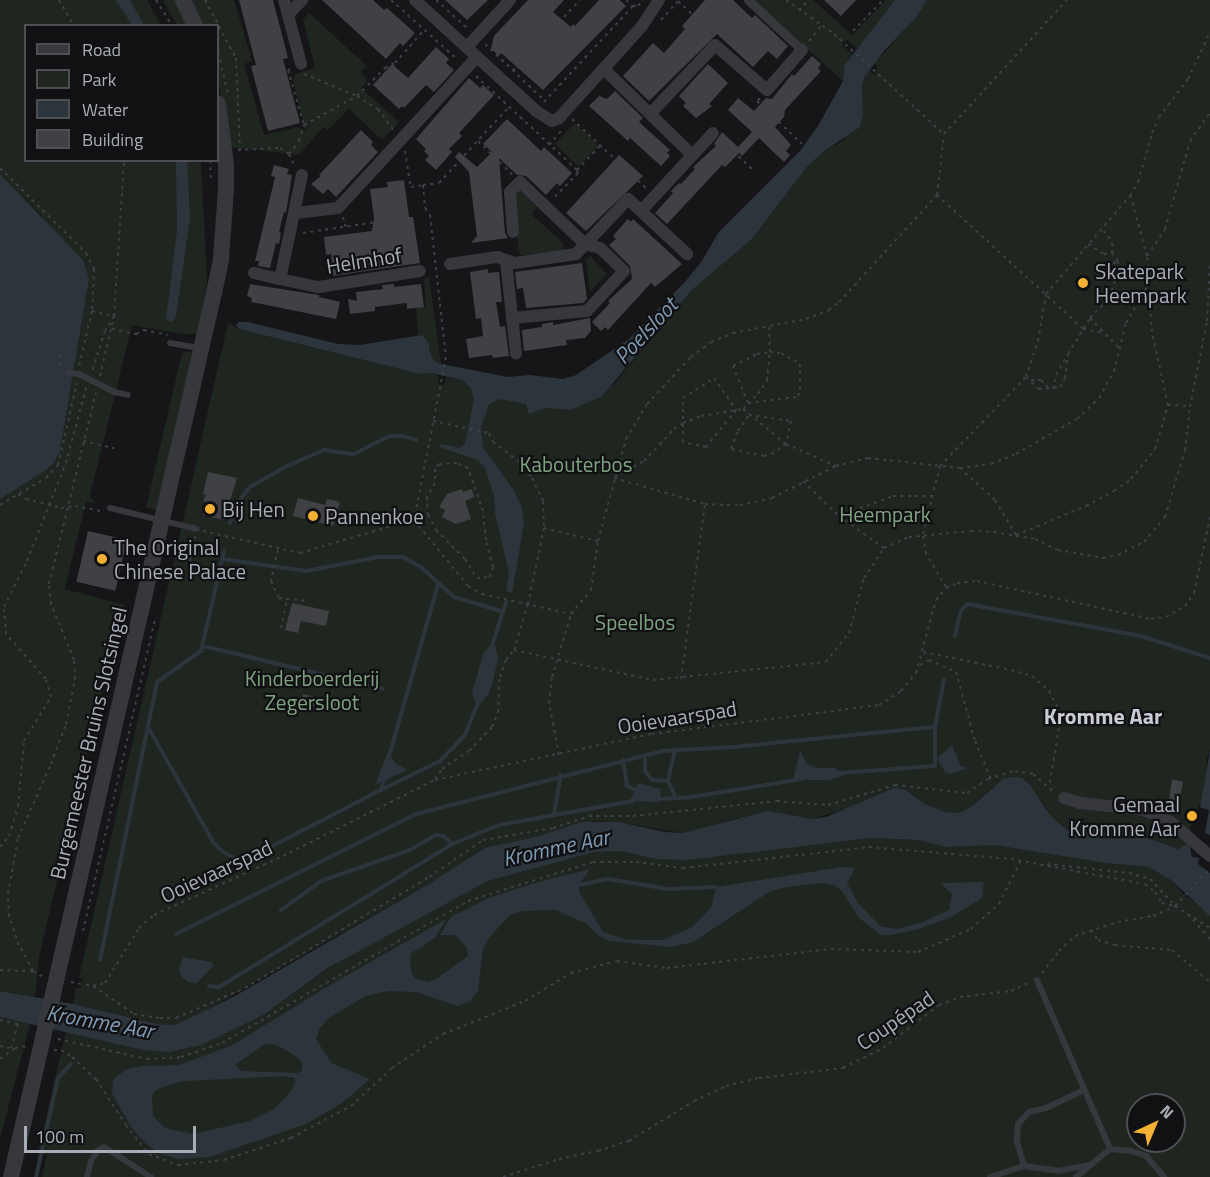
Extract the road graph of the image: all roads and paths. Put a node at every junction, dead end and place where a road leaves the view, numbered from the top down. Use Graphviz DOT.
graph roads {
  1 [pos="59,0"];
  2 [pos="156,0"];
  3 [pos="183,0"];
  4 [pos="205,0"];
  5 [pos="284,0"];
  6 [pos="302,0"];
  7 [pos="391,0"];
  8 [pos="415,0"];
  9 [pos="437,0"];
  10 [pos="510,0"];
  11 [pos="580,0"];
  12 [pos="626,0"];
  13 [pos="643,0"];
  14 [pos="659,0"];
  15 [pos="677,0"];
  16 [pos="748,0"];
  17 [pos="786,0"];
  18 [pos="808,0"];
  19 [pos="883,0"];
  20 [pos="1067,0"];
  21 [pos="633,6"];
  22 [pos="799,10"];
  23 [pos="288,15"];
  24 [pos="564,17"];
  25 [pos="435,19"];
  26 [pos="73,24"];
  27 [pos="171,24"];
  28 [pos="194,24"];
  29 [pos="218,24"];
  30 [pos="822,25"];
  31 [pos="219,26"];
  32 [pos="553,27"];
  33 [pos="424,30"];
  34 [pos="853,31"];
  35 [pos="1210,32"];
  36 [pos="477,37"];
  37 [pos="715,45"];
  38 [pos="466,47"];
  39 [pos="802,50"];
  40 [pos="477,57"];
  41 [pos="301,65"];
  42 [pos="467,68"];
  43 [pos="604,69"];
  44 [pos="513,71"];
  45 [pos="766,90"];
  46 [pos="357,96"];
  47 [pos="521,98"];
  48 [pos="545,101"];
  49 [pos="509,107"];
  50 [pos="536,111"];
  51 [pos="219,112"];
  52 [pos="1210,112"];
  53 [pos="651,113"];
  54 [pos="572,119"];
  55 [pos="304,125"];
  56 [pos="713,133"];
  57 [pos="944,134"];
  58 [pos="401,141"];
  59 [pos="478,141"];
  60 [pos="802,144"];
  61 [pos="600,146"];
  62 [pos="235,150"];
  63 [pos="240,150"];
  64 [pos="692,155"];
  65 [pos="124,162"];
  66 [pos="210,162"];
  67 [pos="0,168"];
  68 [pos="577,170"];
  69 [pos="753,170"];
  70 [pos="302,175"];
  71 [pos="520,182"];
  72 [pos="423,185"];
  73 [pos="212,186"];
  74 [pos="937,195"];
  75 [pos="655,196"];
  76 [pos="1130,196"];
  77 [pos="545,207"];
  78 [pos="641,211"];
  79 [pos="296,213"];
  80 [pos="1101,228"];
  81 [pos="513,232"];
  82 [pos="303,233"];
  83 [pos="585,244"];
  84 [pos="1088,244"];
  85 [pos="1112,253"];
  86 [pos="687,254"];
  87 [pos="1148,256"];
  88 [pos="1116,259"];
  89 [pos="506,261"];
  90 [pos="1210,263"];
  91 [pos="450,264"];
  92 [pos="435,268"];
  93 [pos="420,271"];
  94 [pos="624,271"];
  95 [pos="254,273"];
  96 [pos="384,276"];
  97 [pos="280,279"];
  98 [pos="1114,279"];
  99 [pos="650,285"];
  100 [pos="1148,285"];
  101 [pos="1046,294"];
  102 [pos="92,311"];
  103 [pos="114,316"];
  104 [pos="512,318"];
  105 [pos="1090,318"];
  106 [pos="769,326"];
  107 [pos="112,329"];
  108 [pos="1083,329"];
  109 [pos="1103,333"];
  110 [pos="168,335"];
  111 [pos="170,343"];
  112 [pos="202,348"];
  113 [pos="1119,348"];
  114 [pos="770,352"];
  115 [pos="516,353"];
  116 [pos="1068,354"];
  117 [pos="1062,366"];
  118 [pos="1066,367"];
  119 [pos="68,373"];
  120 [pos="79,374"];
  121 [pos="1026,377"];
  122 [pos="90,378"];
  123 [pos="1031,380"];
  124 [pos="99,382"];
  125 [pos="1048,387"];
  126 [pos="1053,389"];
  127 [pos="128,395"];
  128 [pos="748,403"];
  129 [pos="1168,405"];
  130 [pos="1190,406"];
  131 [pos="743,409"];
  132 [pos="736,410"];
  133 [pos="748,415"];
  134 [pos="433,421"];
  135 [pos="683,423"];
  136 [pos="83,441"];
  137 [pos="786,444"];
  138 [pos="114,448"];
  139 [pos="836,466"];
  140 [pos="940,466"];
  141 [pos="960,468"];
  142 [pos="614,478"];
  143 [pos="803,481"];
  144 [pos="18,494"];
  145 [pos="932,495"];
  146 [pos="705,504"];
  147 [pos="0,505"];
  148 [pos="49,506"];
  149 [pos="67,508"];
  150 [pos="110,508"];
  151 [pos="428,515"];
  152 [pos="839,516"];
  153 [pos="1210,517"];
  154 [pos="414,520"];
  155 [pos="162,522"];
  156 [pos="544,528"];
  157 [pos="197,529"];
  158 [pos="923,534"];
  159 [pos="1016,535"];
  160 [pos="598,541"];
  161 [pos="884,548"];
  162 [pos="278,550"];
  163 [pos="190,561"];
  164 [pos="946,588"];
  165 [pos="287,599"];
  166 [pos="308,601"];
  167 [pos="528,604"];
  168 [pos="156,613"];
  169 [pos="571,614"];
  170 [pos="281,628"];
  171 [pos="514,650"];
  172 [pos="922,652"];
  173 [pos="557,659"];
  174 [pos="919,665"];
  175 [pos="681,679"];
  176 [pos="560,755"];
  177 [pos="991,779"];
  178 [pos="435,780"];
  179 [pos="1064,798"];
  180 [pos="0,848"];
  181 [pos="1210,856"];
  182 [pos="1021,860"];
  183 [pos="1025,861"];
  184 [pos="1210,869"];
  185 [pos="1177,905"];
  186 [pos="1186,912"];
  187 [pos="1210,928"];
  188 [pos="1092,930"];
  189 [pos="83,931"];
  190 [pos="1210,939"];
  191 [pos="0,970"];
  192 [pos="33,971"];
  193 [pos="46,978"];
  194 [pos="1037,980"];
  195 [pos="66,981"];
  196 [pos="1210,982"];
  197 [pos="93,986"];
  198 [pos="0,1020"];
  199 [pos="49,1035"];
  200 [pos="0,1046"];
  201 [pos="29,1046"];
  202 [pos="11,1048"];
  203 [pos="16,1048"];
  204 [pos="51,1050"];
  205 [pos="0,1059"];
  206 [pos="1084,1090"];
  207 [pos="1110,1149"];
  208 [pos="1088,1165"];
  209 [pos="1024,1166"];
  210 [pos="11,1177"];
  211 [pos="87,1177"];
  212 [pos="151,1177"];
  213 [pos="503,1177"];
  214 [pos="990,1177"];
  215 [pos="1076,1177"];
  216 [pos="1164,1177"];
  1 -- 26 [label="path"];
  2 -- 27 [label="path"];
  3 -- 28 [label="street"];
  4 -- 29 [label="path"];
  5 -- 23 [label="street"];
  6 -- 23 [label="street"];
  7 -- 33 [label="path"];
  8 -- 25 [label="street"];
  9 -- 36 [label="path"];
  10 -- 36 [label="street"];
  11 -- 24 [label="path"];
  12 -- 21 [label="path"];
  13 -- 21 [label="path"];
  14 -- 43 [label="street"];
  15 -- 37 [label="path"];
  16 -- 39 [label="street"];
  17 -- 22 [label="path"];
  18 -- 22 [label="path"];
  19 -- 34 [label="path"];
  20 -- 57 [label="path"];
  21 -- 48 [label="path"];
  22 -- 30 [label="path"];
  23 -- 41 [label="street"];
  25 -- 33 [label="path"];
  25 -- 38 [label="street"];
  30 -- 39 [label="path"];
  30 -- 57 [label="path"];
  31 -- 63 [label="path"];
  32 -- 44 [label="path"];
  33 -- 42 [label="path"];
  33 -- 46 [label="path"];
  35 -- 76 [label="path"];
  36 -- 38 [label="street"];
  36 -- 44 [label="path"];
  37 -- 45 [label="street"];
  37 -- 53 [label="street"];
  38 -- 40 [label="street"];
  39 -- 45 [label="street"];
  40 -- 42 [label="street"];
  40 -- 47 [label="street"];
  41 -- 46 [label="path"];
  41 -- 55 [label="path"];
  42 -- 49 [label="path"];
  42 -- 58 [label="street"];
  43 -- 50 [label="street"];
  43 -- 53 [label="street"];
  44 -- 48 [label="path"];
  45 -- 60 [label="path"];
  46 -- 55 [label="path"];
  46 -- 58 [label="path"];
  47 -- 49 [label="path"];
  47 -- 50 [label="street"];
  48 -- 50 [label="path"];
  49 -- 59 [label="path"];
  49 -- 68 [label="path"];
  51 -- 112 [label="street, Burgemeester Bruins Slotsingel"];
  52 -- 87 [label="path"];
  53 -- 64 [label="street"];
  54 -- 61 [label="path"];
  55 -- 63 [label="path"];
  56 -- 64 [label="street"];
  56 -- 69 [label="path"];
  57 -- 74 [label="path"];
  58 -- 72 [label="path"];
  58 -- 79 [label="street"];
  59 -- 71 [label="path"];
  59 -- 72 [label="path"];
  61 -- 68 [label="path"];
  61 -- 75 [label="path"];
  62 -- 63 [label="path"];
  64 -- 75 [label="street"];
  65 -- 103 [label="path"];
  66 -- 73 [label="path"];
  67 -- 102 [label="path"];
  68 -- 77 [label="path"];
  70 -- 79 [label="street"];
  71 -- 77 [label="street"];
  71 -- 81 [label="street"];
  72 -- 92 [label="path, Helmhof"];
  74 -- 101 [label="path"];
  74 -- 106 [label="path"];
  75 -- 78 [label="street"];
  76 -- 80 [label="path"];
  76 -- 87 [label="path"];
  77 -- 83 [label="street"];
  78 -- 83 [label="street"];
  78 -- 86 [label="street"];
  79 -- 97 [label="street"];
  80 -- 84 [label="path"];
  80 -- 85 [label="path"];
  82 -- 96 [label="path"];
  83 -- 89 [label="street"];
  83 -- 94 [label="street"];
  84 -- 85 [label="path"];
  84 -- 101 [label="path"];
  85 -- 88 [label="path"];
  87 -- 100 [label="path"];
  88 -- 98 [label="path"];
  88 -- 98 [label="path"];
  89 -- 91 [label="street"];
  89 -- 104 [label="street"];
  90 -- 130 [label="path"];
  91 -- 92 [label="path"];
  92 -- 93 [label="path"];
  92 -- 134 [label="path, Helmhof"];
  93 -- 96 [label="street, Helmhof"];
  94 -- 99 [label="path"];
  94 -- 104 [label="street"];
  95 -- 97 [label="street, Helmhof"];
  96 -- 97 [label="street, Helmhof"];
  98 -- 105 [label="path"];
  100 -- 113 [label="path"];
  100 -- 129 [label="path"];
  101 -- 108 [label="path"];
  101 -- 121 [label="path"];
  102 -- 103 [label="path"];
  102 -- 120 [label="path"];
  103 -- 107 [label="path"];
  103 -- 122 [label="path"];
  104 -- 115 [label="street"];
  105 -- 108 [label="path"];
  105 -- 109 [label="path"];
  106 -- 114 [label="path"];
  106 -- 142 [label="path"];
  107 -- 110 [label="path"];
  107 -- 124 [label="path"];
  108 -- 109 [label="path"];
  108 -- 116 [label="path"];
  109 -- 113 [label="path"];
  111 -- 112 [label="lane"];
  112 -- 155 [label="street, Burgemeester Bruins Slotsingel"];
  113 -- 141 [label="path"];
  114 -- 128 [label="path"];
  114 -- 128 [label="path"];
  114 -- 128 [label="path"];
  116 -- 117 [label="path"];
  116 -- 118 [label="path"];
  117 -- 118 [label="path"];
  117 -- 126 [label="path"];
  118 -- 126 [label="path"];
  119 -- 120 [label="lane"];
  120 -- 122 [label="lane"];
  120 -- 144 [label="path"];
  121 -- 123 [label="path"];
  121 -- 140 [label="path"];
  122 -- 124 [label="lane"];
  122 -- 148 [label="path"];
  123 -- 125 [label="path"];
  123 -- 125 [label="path"];
  124 -- 127 [label="lane"];
  124 -- 136 [label="path"];
  125 -- 126 [label="path"];
  128 -- 131 [label="path"];
  129 -- 130 [label="path"];
  129 -- 159 [label="path"];
  130 -- 159 [label="path"];
  131 -- 132 [label="path"];
  131 -- 133 [label="path"];
  132 -- 135 [label="path"];
  132 -- 135 [label="path"];
  132 -- 135 [label="path"];
  133 -- 137 [label="path"];
  133 -- 137 [label="path"];
  133 -- 137 [label="path"];
  134 -- 154 [label="path, Helmhof"];
  134 -- 156 [label="path"];
  135 -- 142 [label="path"];
  136 -- 138 [label="path"];
  136 -- 149 [label="path"];
  137 -- 139 [label="path"];
  139 -- 140 [label="path"];
  139 -- 143 [label="path"];
  140 -- 141 [label="path"];
  140 -- 145 [label="path"];
  141 -- 159 [label="path"];
  142 -- 146 [label="path"];
  142 -- 160 [label="path"];
  143 -- 146 [label="path"];
  143 -- 152 [label="path"];
  144 -- 147 [label="path"];
  144 -- 148 [label="path"];
  145 -- 152 [label="path"];
  145 -- 158 [label="path"];
  146 -- 175 [label="path"];
  148 -- 149 [label="path"];
  148 -- 180 [label="path"];
  149 -- 150 [label="path"];
  149 -- 192 [label="path"];
  150 -- 155 [label="lane"];
  151 -- 151 [label="path"];
  151 -- 154 [label="path"];
  152 -- 161 [label="path"];
  153 -- 164 [label="path"];
  154 -- 162 [label="path"];
  154 -- 167 [label="path"];
  155 -- 157 [label="lane"];
  155 -- 199 [label="street, Burgemeester Bruins Slotsingel"];
  156 -- 160 [label="path"];
  156 -- 167 [label="path"];
  157 -- 162 [label="path"];
  157 -- 163 [label="path"];
  158 -- 159 [label="path"];
  158 -- 161 [label="path"];
  158 -- 164 [label="path"];
  160 -- 169 [label="path"];
  161 -- 175 [label="path"];
  162 -- 165 [label="path"];
  164 -- 172 [label="path, Ooievaarspad"];
  165 -- 166 [label="path"];
  165 -- 170 [label="path"];
  167 -- 169 [label="path"];
  167 -- 171 [label="path"];
  168 -- 189 [label="path, Burgemeester Bruins Slotsingel"];
  169 -- 173 [label="path"];
  171 -- 173 [label="path"];
  171 -- 178 [label="path"];
  172 -- 174 [label="path, Ooievaarspad"];
  172 -- 177 [label="path"];
  173 -- 175 [label="path"];
  173 -- 176 [label="path"];
  174 -- 176 [label="path, Ooievaarspad"];
  174 -- 177 [label="path"];
  176 -- 178 [label="path, Ooievaarspad"];
  177 -- 197 [label="path"];
  178 -- 197 [label="path, Ooievaarspad"];
  179 -- 181 [label="street"];
  182 -- 183 [label="path"];
  182 -- 199 [label="path"];
  182 -- 204 [label="path"];
  183 -- 185 [label="path"];
  183 -- 185 [label="path"];
  184 -- 185 [label="path, Coupépad"];
  185 -- 186 [label="path"];
  185 -- 188 [label="path, Coupépad"];
  186 -- 187 [label="path"];
  186 -- 190 [label="path"];
  188 -- 194 [label="path, Coupépad"];
  188 -- 196 [label="path"];
  191 -- 192 [label="path"];
  192 -- 193 [label="path"];
  194 -- 206 [label="lane"];
  194 -- 213 [label="path, Coupépad"];
  195 -- 197 [label="path"];
  198 -- 202 [label="path"];
  199 -- 210 [label="street, Burgemeester Bruins Slotsingel"];
  200 -- 202 [label="path"];
  201 -- 203 [label="path"];
  202 -- 203 [label="path"];
  203 -- 205 [label="path"];
  206 -- 207 [label="lane"];
  206 -- 209 [label="lane"];
  207 -- 208 [label="lane"];
  207 -- 216 [label="lane"];
  208 -- 209 [label="lane"];
  208 -- 215 [label="lane"];
  209 -- 214 [label="lane"];
  211 -- 212 [label="lane"];
}
